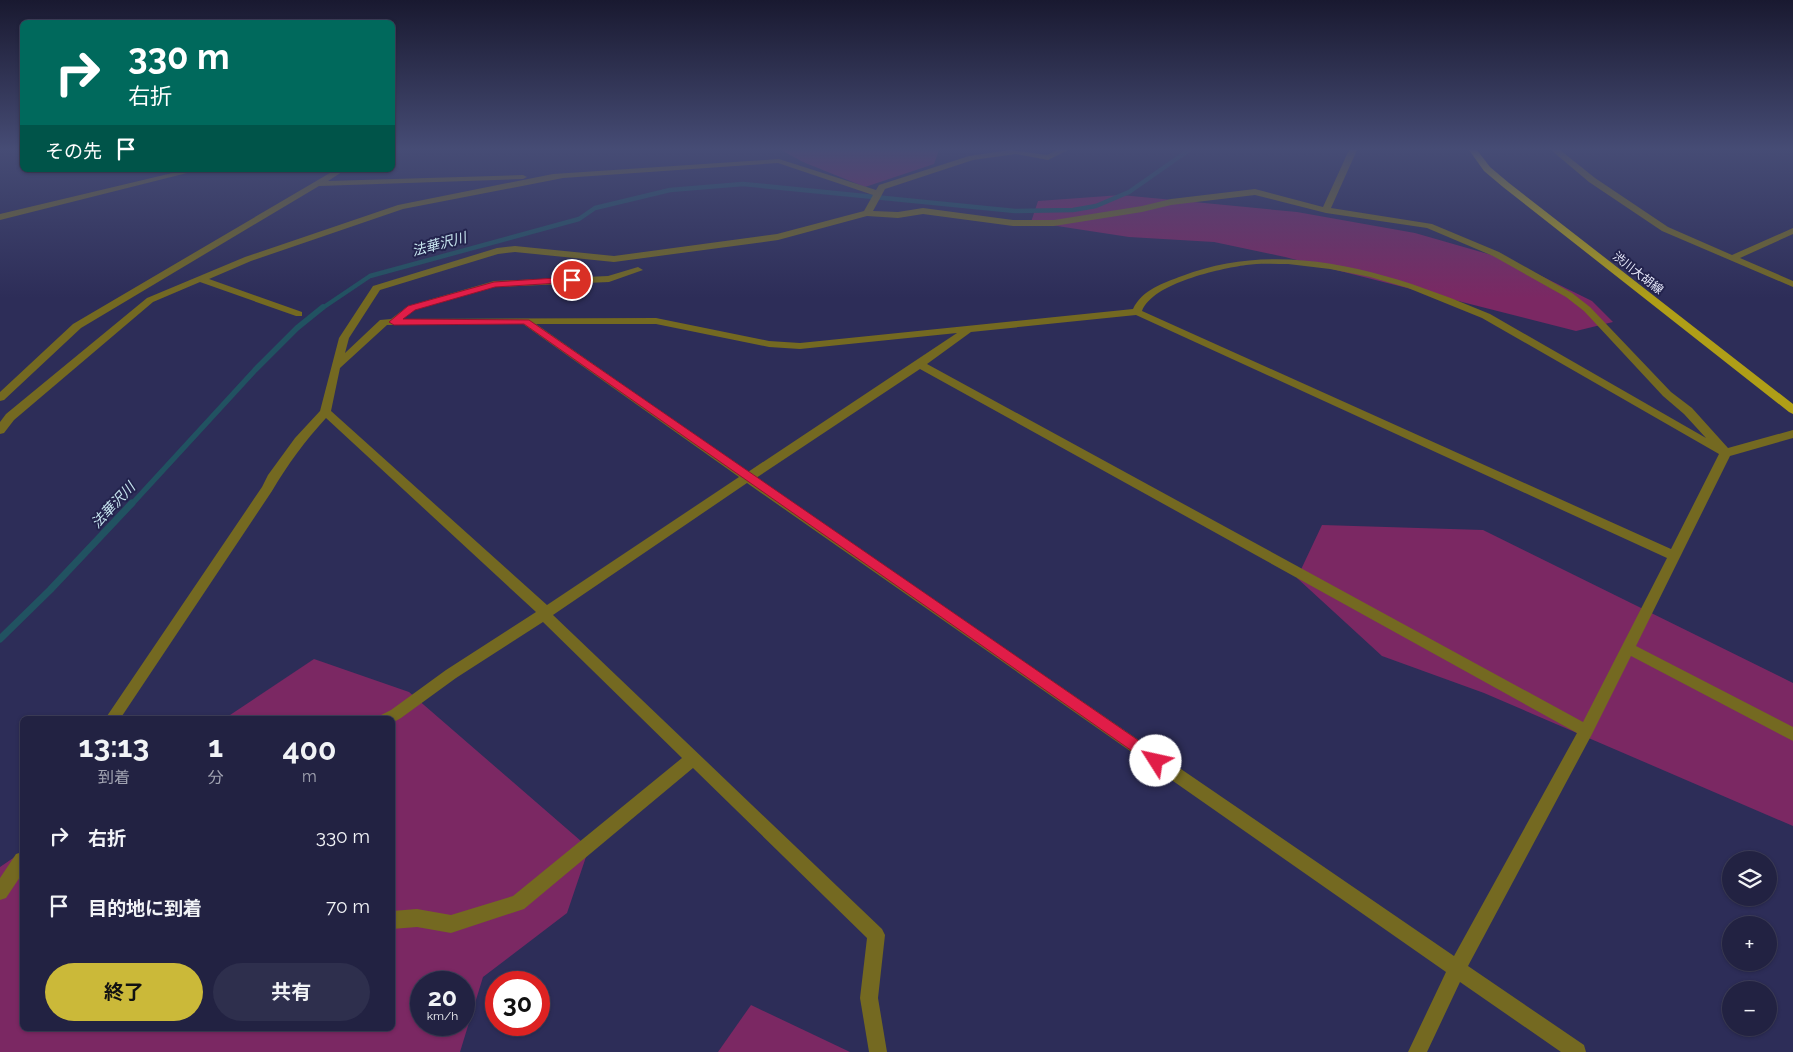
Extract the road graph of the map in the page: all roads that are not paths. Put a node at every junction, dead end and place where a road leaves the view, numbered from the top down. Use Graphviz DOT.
graph roads {
  1 [pos="75,199"];
  2 [pos="292,199"];
  3 [pos="442,199"];
  4 [pos="875,199"];
  5 [pos="1195,199"];
  6 [pos="1283,199"];
  7 [pos="1331,199"];
  8 [pos="1524,199"];
  9 [pos="1620,199"];
  10 [pos="1326,210"];
  11 [pos="867,213"];
  12 [pos="0,217"];
  13 [pos="1793,231"];
  14 [pos="1732,258"];
  15 [pos="638,270"];
  16 [pos="200,279"];
  17 [pos="1793,284"];
  18 [pos="1137,312"];
  19 [pos="299,314"];
  20 [pos="394,322"];
  21 [pos="526,322"];
  22 [pos="968,329"];
  23 [pos="919,364"];
  24 [pos="335,368"];
  25 [pos="0,398"];
  26 [pos="1793,410"];
  27 [pos="325,412"];
  28 [pos="0,430"];
  29 [pos="1793,434"];
  30 [pos="1726,453"];
  31 [pos="748,478"];
  32 [pos="1675,556"];
  33 [pos="545,614"];
  34 [pos="1628,648"];
  35 [pos="114,716"];
  36 [pos="392,716"];
  37 [pos="1586,731"];
  38 [pos="1793,734"];
  39 [pos="693,758"];
  40 [pos="20,863"];
  41 [pos="0,892"];
  42 [pos="395,920"];
  43 [pos="1457,968"];
  44 [pos="878,1052"];
  45 [pos="1417,1052"];
  46 [pos="1577,1052"];
  1 -- 12 [label="street"];
  2 -- 25 [label="street"];
  3 -- 16 [label="street"];
  4 -- 11 [label="street"];
  5 -- 11 [label="street"];
  6 -- 10 [label="street"];
  7 -- 10 [label="street"];
  8 -- 26 [label="main road, 渋川大胡線"];
  9 -- 14 [label="street"];
  10 -- 30 [label="street"];
  11 -- 24 [label="street"];
  13 -- 14 [label="street"];
  14 -- 17 [label="street"];
  15 -- 20 [label="street"];
  16 -- 19 [label="street"];
  16 -- 28 [label="street"];
  18 -- 22 [label="street"];
  18 -- 30 [label="street"];
  18 -- 32 [label="street"];
  20 -- 21 [label="street"];
  20 -- 24 [label="street"];
  21 -- 22 [label="street"];
  21 -- 31 [label="street"];
  22 -- 23 [label="street"];
  23 -- 31 [label="street"];
  23 -- 37 [label="street"];
  24 -- 27 [label="street"];
  27 -- 33 [label="street"];
  27 -- 35 [label="street"];
  29 -- 30 [label="street"];
  30 -- 32 [label="street"];
  31 -- 33 [label="street"];
  31 -- 43 [label="street"];
  32 -- 34 [label="street"];
  33 -- 36 [label="street"];
  33 -- 39 [label="street"];
  34 -- 37 [label="street"];
  34 -- 38 [label="street"];
  37 -- 43 [label="street"];
  39 -- 42 [label="street"];
  39 -- 44 [label="street"];
  40 -- 41 [label="street"];
  43 -- 45 [label="street"];
  43 -- 46 [label="street"];
}
